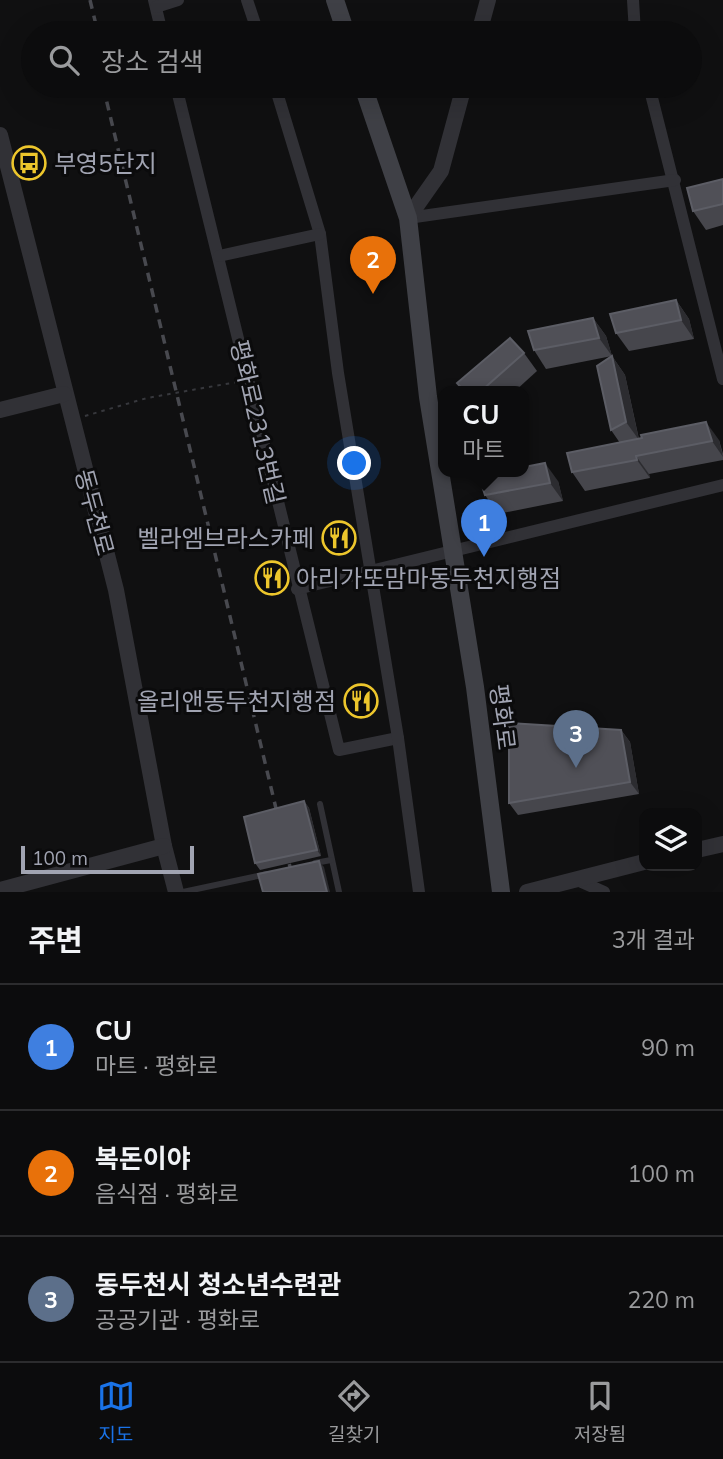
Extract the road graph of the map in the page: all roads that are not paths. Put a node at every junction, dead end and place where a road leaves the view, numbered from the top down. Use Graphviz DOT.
graph roads {
  1 [pos="178,0"];
  2 [pos="247,0"];
  3 [pos="335,0"];
  4 [pos="488,0"];
  5 [pos="632,0"];
  6 [pos="155,3"];
  7 [pos="159,21"];
  8 [pos="254,21"];
  9 [pos="342,21"];
  10 [pos="482,21"];
  11 [pos="634,21"];
  12 [pos="179,98"];
  13 [pos="279,98"];
  14 [pos="367,98"];
  15 [pos="461,98"];
  16 [pos="652,98"];
  17 [pos="0,135"];
  18 [pos="675,180"];
  19 [pos="408,218"];
  20 [pos="320,234"];
  21 [pos="219,256"];
  22 [pos="723,379"];
  23 [pos="64,394"];
  24 [pos="0,411"];
  25 [pos="438,458"];
  26 [pos="441,477"];
  27 [pos="723,485"];
  28 [pos="453,550"];
  29 [pos="369,570"];
  30 [pos="297,589"];
  31 [pos="398,738"];
  32 [pos="320,804"];
  33 [pos="723,844"];
  34 [pos="164,846"];
  35 [pos="702,849"];
  36 [pos="331,860"];
  37 [pos="639,863"];
  38 [pos="304,866"];
  39 [pos="278,872"];
  40 [pos="575,879"];
  41 [pos="0,890"];
  42 [pos="176,892"];
  43 [pos="183,892"];
  44 [pos="339,892"];
  45 [pos="419,892"];
  46 [pos="501,892"];
  47 [pos="527,892"];
  48 [pos="604,892"];
  1 -- 6 [label="street"];
  2 -- 8 [label="street"];
  3 -- 9 [label="main road"];
  4 -- 10 [label="street"];
  5 -- 11 [label="street"];
  6 -- 7 [label="street"];
  12 -- 21 [label="street, 평화로2313번길"];
  13 -- 20 [label="street"];
  14 -- 19 [label="main road, 평화로"];
  15 -- 19 [label="street"];
  16 -- 18 [label="street"];
  17 -- 23 [label="street, 동두천로"];
  18 -- 19 [label="street"];
  18 -- 22 [label="street"];
  19 -- 25 [label="main road, 평화로"];
  20 -- 21 [label="street"];
  20 -- 29 [label="street"];
  21 -- 30 [label="street, 평화로2313번길"];
  23 -- 24 [label="street"];
  23 -- 34 [label="street, 동두천로"];
  26 -- 28 [label="main road, 평화로"];
  27 -- 28 [label="street"];
  28 -- 29 [label="street"];
  28 -- 46 [label="main road, 평화로"];
  29 -- 30 [label="street"];
  29 -- 31 [label="street"];
  30 -- 31 [label="street, 평화로2313번길"];
  31 -- 45 [label="street"];
  32 -- 36 [label="lane"];
  33 -- 35 [label="street"];
  34 -- 41 [label="street"];
  34 -- 42 [label="street, 동두천로"];
  36 -- 38 [label="lane"];
  36 -- 44 [label="lane"];
  37 -- 40 [label="street"];
  39 -- 43 [label="lane"];
  40 -- 47 [label="street"];
  40 -- 48 [label="street"];
}
